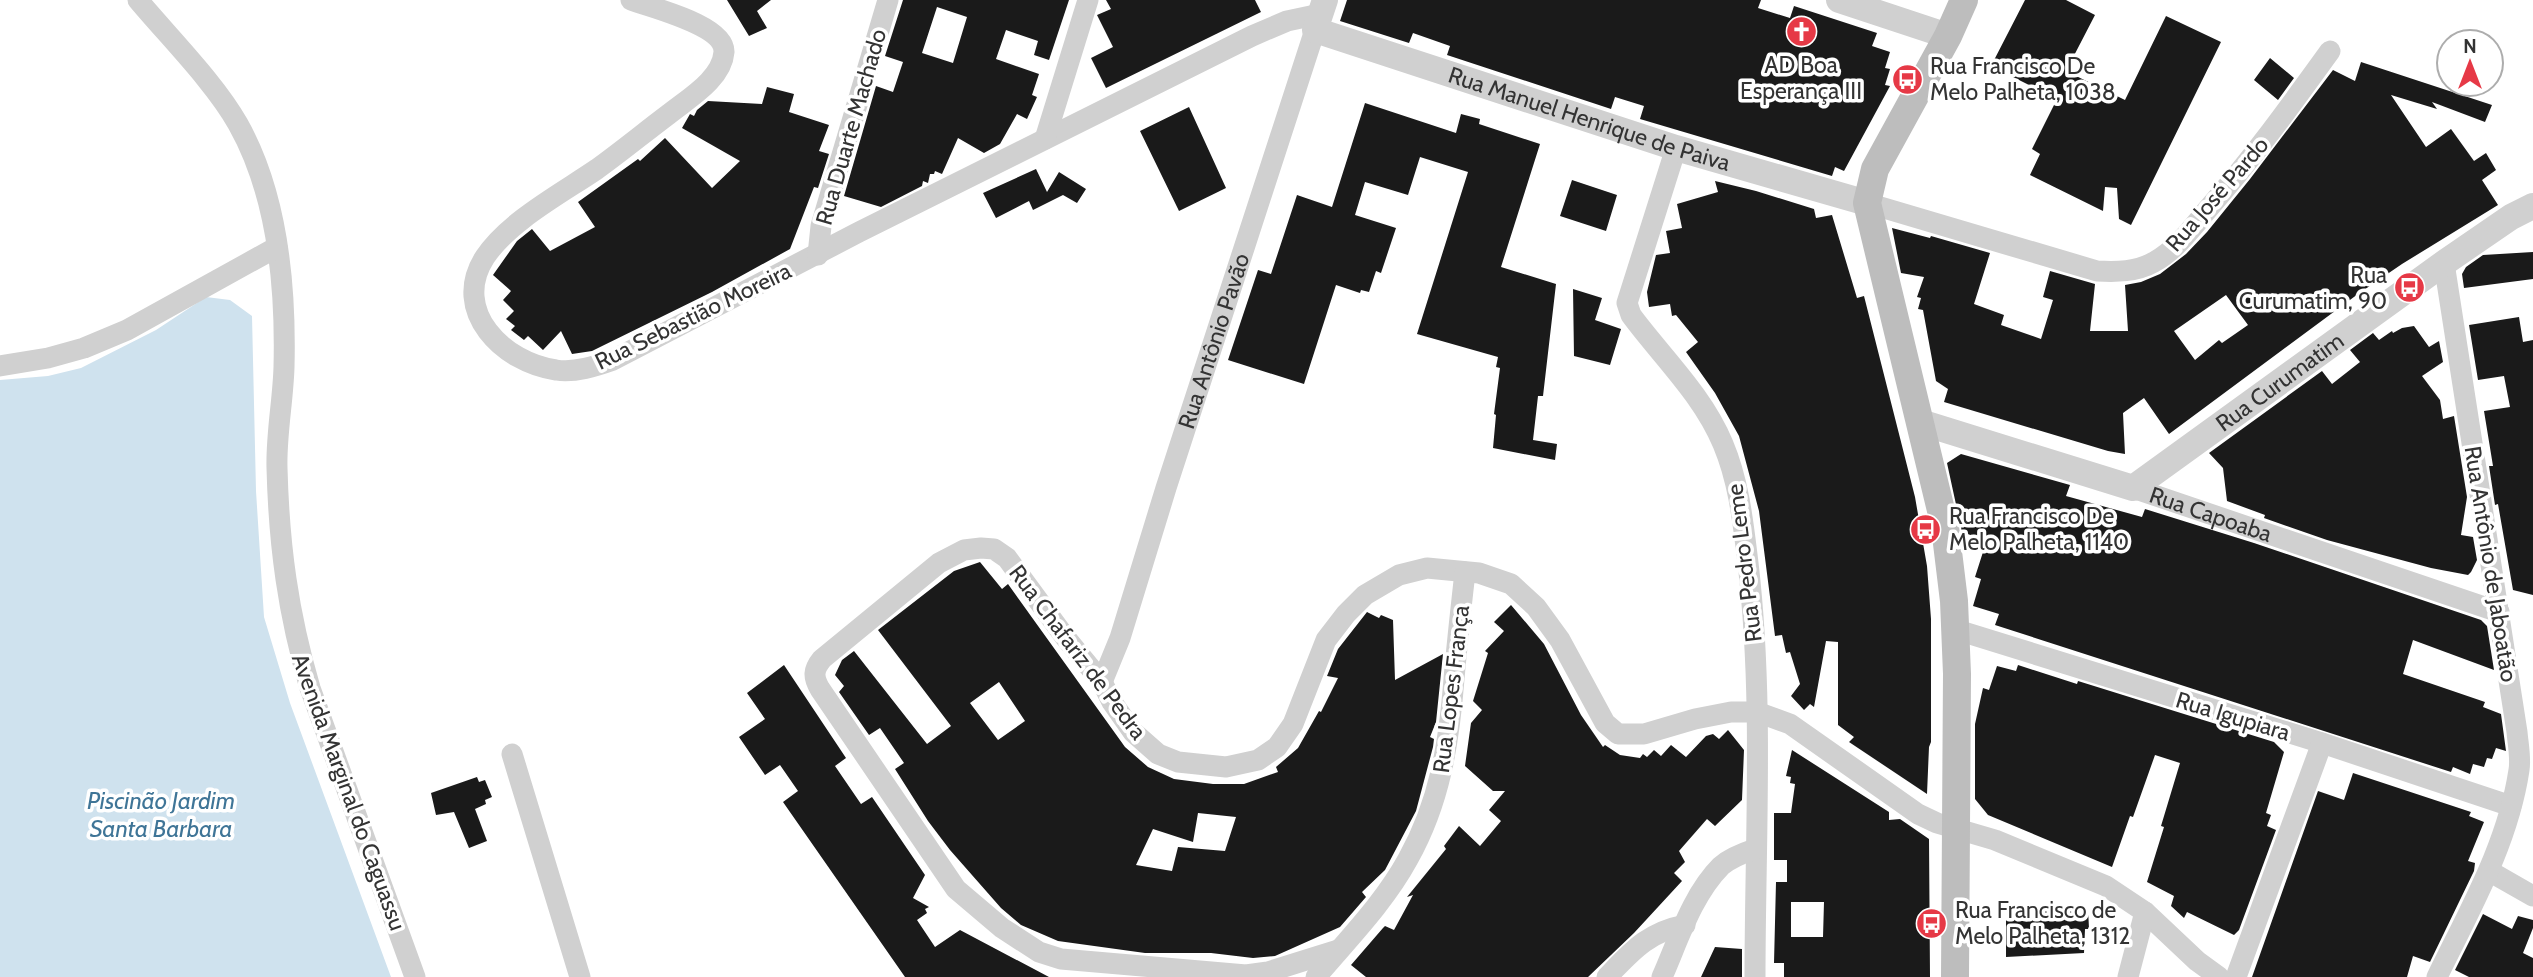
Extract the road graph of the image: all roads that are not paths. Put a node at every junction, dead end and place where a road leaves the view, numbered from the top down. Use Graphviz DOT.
graph roads {
  1 [pos="138,0"];
  2 [pos="631,0"];
  3 [pos="888,0"];
  4 [pos="1088,0"];
  5 [pos="1839,0"];
  6 [pos="1964,0"];
  7 [pos="1320,15"];
  8 [pos="1948,36"];
  9 [pos="2330,51"];
  10 [pos="1045,139"];
  11 [pos="1676,148"];
  12 [pos="1867,203"];
  13 [pos="2533,206"];
  14 [pos="277,247"];
  15 [pos="818,255"];
  16 [pos="2444,263"];
  17 [pos="0,366"];
  18 [pos="1920,422"];
  19 [pos="2133,488"];
  20 [pos="1465,572"];
  21 [pos="2499,612"];
  22 [pos="1954,629"];
  23 [pos="1102,682"];
  24 [pos="1757,712"];
  25 [pos="2322,743"];
  26 [pos="512,754"];
  27 [pos="2511,806"];
  28 [pos="1955,827"];
  29 [pos="1755,849"];
  30 [pos="2489,871"];
  31 [pos="2533,897"];
  32 [pos="2145,912"];
  33 [pos="1685,925"];
  34 [pos="1338,950"];
  35 [pos="1230,975"];
  36 [pos="415,977"];
  37 [pos="580,977"];
  38 [pos="1316,977"];
  39 [pos="1608,977"];
  40 [pos="1662,977"];
  41 [pos="1755,977"];
  42 [pos="1955,977"];
  43 [pos="2128,977"];
  44 [pos="2220,977"];
  45 [pos="2236,977"];
  46 [pos="2437,977"];
  1 -- 14 [label="street, Avenida Marginal do Caguassu"];
  2 -- 15 [label="street, Rua Sebastião Moreira"];
  3 -- 15 [label="street, Rua Duarte Machado"];
  4 -- 10 [label="street"];
  5 -- 8 [label="street"];
  6 -- 8 [label="main road"];
  7 -- 10 [label="street, Rua Sebastião Moreira"];
  7 -- 11 [label="street, Rua Manuel Henrique de Paiva"];
  7 -- 23 [label="street, Rua Antônio Pavão"];
  8 -- 12 [label="main road"];
  9 -- 12 [label="street, Rua José Pardo"];
  10 -- 15 [label="street, Rua Sebastião Moreira"];
  11 -- 12 [label="street, Rua Manuel Henrique de Paiva"];
  11 -- 24 [label="street, Rua Pedro Leme"];
  12 -- 18 [label="main road"];
  13 -- 16 [label="street, Rua Curumatim"];
  14 -- 17 [label="street"];
  14 -- 36 [label="street, Avenida Marginal do Caguassu"];
  16 -- 19 [label="street, Rua Curumatim"];
  16 -- 21 [label="street, Rua Antônio de Jaboatão"];
  18 -- 19 [label="street, Rua Capoaba"];
  18 -- 22 [label="main road"];
  19 -- 21 [label="street, Rua Capoaba"];
  20 -- 23 [label="street, Rua Chafariz de Pedra"];
  20 -- 24 [label="street, Rua Chafariz de Pedra"];
  20 -- 34 [label="street, Rua Lopes França"];
  21 -- 27 [label="street, Rua Antônio de Jaboatão"];
  22 -- 25 [label="street, Rua Igupiara"];
  22 -- 28 [label="main road"];
  23 -- 35 [label="street, Rua Chafariz de Pedra"];
  24 -- 28 [label="street"];
  24 -- 29 [label="street, Rua Pedro Leme"];
  25 -- 27 [label="street, Rua Igupiara"];
  25 -- 45 [label="street"];
  26 -- 37 [label="street"];
  27 -- 30 [label="street, Rua Antônio de Jaboatão"];
  28 -- 32 [label="street"];
  28 -- 42 [label="main road"];
  29 -- 33 [label="street"];
  29 -- 41 [label="street, Rua Pedro Leme"];
  30 -- 31 [label="street"];
  30 -- 46 [label="street, Rua Antônio de Jaboatão"];
  32 -- 43 [label="street"];
  32 -- 44 [label="street"];
  33 -- 39 [label="street"];
  33 -- 40 [label="street"];
  34 -- 35 [label="street, Rua Chafariz de Pedra"];
  34 -- 38 [label="street, Rua Lopes França"];
}
